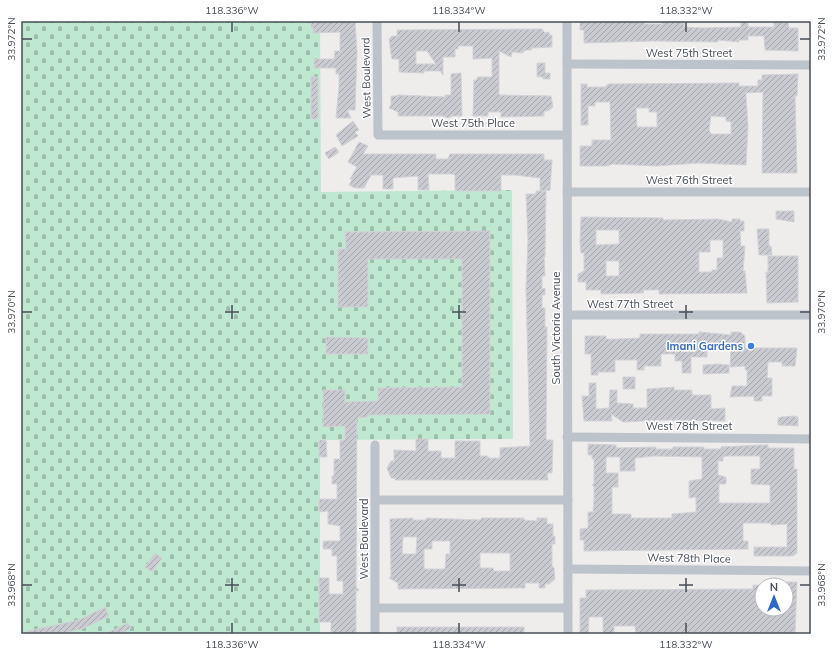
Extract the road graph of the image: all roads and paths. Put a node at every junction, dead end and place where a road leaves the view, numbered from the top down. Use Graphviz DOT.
graph roads {
  1 [pos="377,21"];
  2 [pos="567,21"];
  3 [pos="567,64"];
  4 [pos="811,65"];
  5 [pos="378,135"];
  6 [pos="567,135"];
  7 [pos="567,192"];
  8 [pos="811,192"];
  9 [pos="568,315"];
  10 [pos="811,315"];
  11 [pos="567,437"];
  12 [pos="811,439"];
  13 [pos="375,444"];
  14 [pos="376,500"];
  15 [pos="568,500"];
  16 [pos="568,569"];
  17 [pos="811,572"];
  18 [pos="375,608"];
  19 [pos="568,608"];
  20 [pos="375,634"];
  21 [pos="568,634"];
  1 -- 5 [label="street, West Boulevard"];
  2 -- 3 [label="street, South Victoria Avenue"];
  3 -- 4 [label="street, West 75th Street"];
  3 -- 6 [label="street, South Victoria Avenue"];
  5 -- 6 [label="street, West 75th Place"];
  6 -- 7 [label="street, South Victoria Avenue"];
  7 -- 8 [label="street, West 76th Street"];
  7 -- 9 [label="street, South Victoria Avenue"];
  9 -- 10 [label="street, West 77th Street"];
  9 -- 11 [label="street, South Victoria Avenue"];
  11 -- 12 [label="street, West 78th Street"];
  11 -- 15 [label="street, South Victoria Avenue"];
  13 -- 14 [label="street, West Boulevard"];
  14 -- 15 [label="street"];
  14 -- 18 [label="street, West Boulevard"];
  15 -- 16 [label="street, South Victoria Avenue"];
  16 -- 17 [label="street, West 78th Place"];
  16 -- 19 [label="street, South Victoria Avenue"];
  18 -- 19 [label="street"];
  18 -- 20 [label="street, West Boulevard"];
  19 -- 21 [label="street, South Victoria Avenue"];
}
